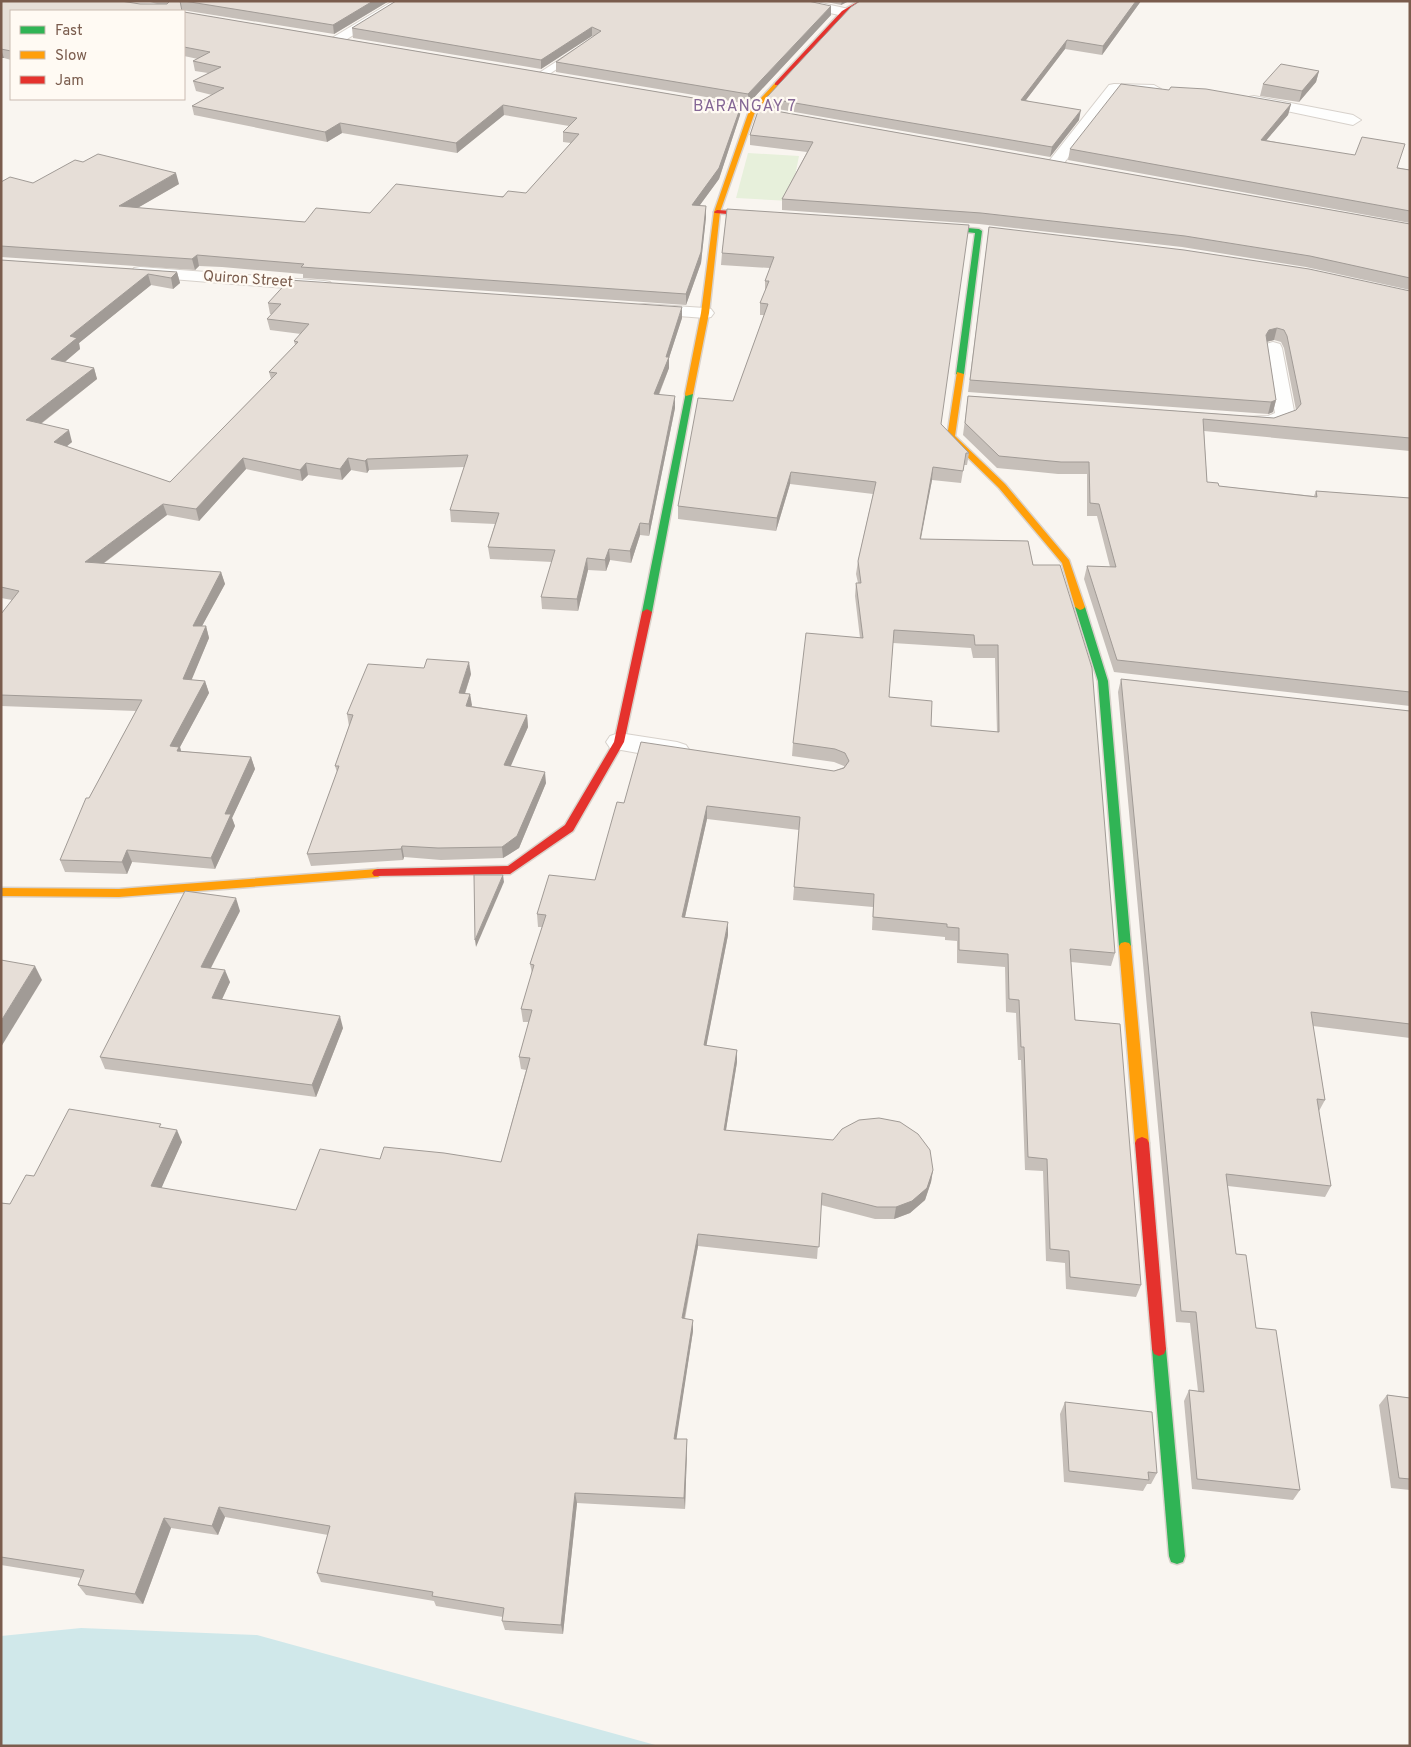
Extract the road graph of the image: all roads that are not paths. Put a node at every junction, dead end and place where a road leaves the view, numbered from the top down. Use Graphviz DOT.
graph roads {
  1 [pos="403,1"];
  2 [pos="792,1"];
  3 [pos="863,1"];
  4 [pos="844,12"];
  5 [pos="329,40"];
  6 [pos="353,44"];
  7 [pos="588,44"];
  8 [pos="538,74"];
  9 [pos="562,78"];
  10 [pos="1166,90"];
  11 [pos="1241,97"];
  12 [pos="748,110"];
  13 [pos="772,114"];
  14 [pos="1353,120"];
  15 [pos="1036,161"];
  16 [pos="717,212"];
  17 [pos="776,216"];
  18 [pos="921,226"];
  19 [pos="979,231"];
  20 [pos="998,233"];
  21 [pos="128,271"];
  22 [pos="346,287"];
  23 [pos="625,307"];
  24 [pos="705,313"];
  25 [pos="1273,348"];
  26 [pos="1231,419"];
  27 [pos="619,742"];
  28 [pos="704,755"];
  29 [pos="1,892"];
  30 [pos="1176,1556"];
  1 -- 5 [label="street"];
  2 -- 4 [label="street"];
  3 -- 4 [label="street"];
  4 -- 12 [label="street"];
  5 -- 6 [label="street"];
  7 -- 8 [label="lane"];
  8 -- 9 [label="street"];
  10 -- 15 [label="street"];
  11 -- 14 [label="street"];
  12 -- 13 [label="street"];
  12 -- 16 [label="street"];
  16 -- 17 [label="street"];
  16 -- 24 [label="street"];
  18 -- 19 [label="street"];
  19 -- 20 [label="street"];
  19 -- 30 [label="street"];
  21 -- 22 [label="street, Quiron Street"];
  23 -- 24 [label="street"];
  24 -- 27 [label="street"];
  25 -- 26 [label="street"];
  27 -- 28 [label="street"];
  27 -- 29 [label="street"];
}
